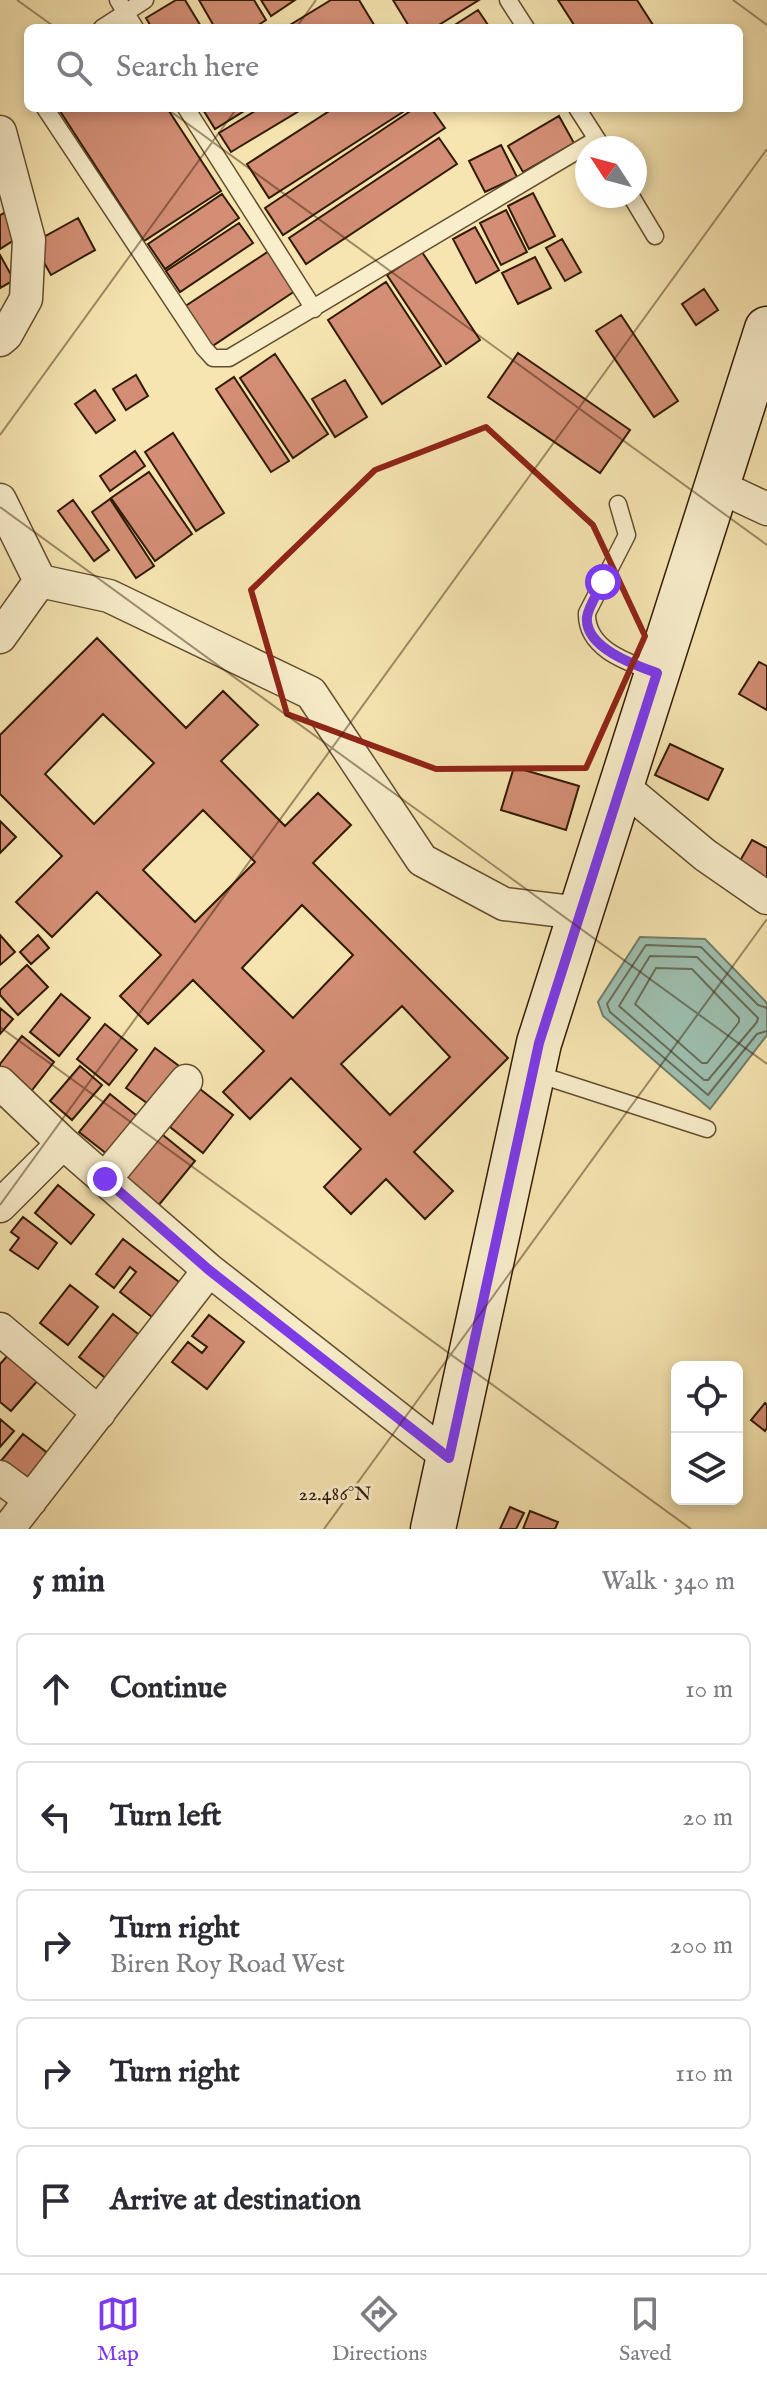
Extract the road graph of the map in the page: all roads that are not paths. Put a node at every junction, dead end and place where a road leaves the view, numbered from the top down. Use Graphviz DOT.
graph roads {
  1 [pos="145,0"];
  2 [pos="508,0"];
  3 [pos="122,6"];
  4 [pos="106,24"];
  5 [pos="133,24"];
  6 [pos="523,24"];
  7 [pos="48,112"];
  8 [pos="189,112"];
  9 [pos="580,112"];
  10 [pos="0,132"];
  11 [pos="595,136"];
  12 [pos="575,158"];
  13 [pos="638,208"];
  14 [pos="655,236"];
  15 [pos="314,309"];
  16 [pos="767,329"];
  17 [pos="2,333"];
  18 [pos="716,485"];
  19 [pos="0,500"];
  20 [pos="618,504"];
  21 [pos="767,509"];
  22 [pos="40,581"];
  23 [pos="0,637"];
  24 [pos="657,673"];
  25 [pos="621,785"];
  26 [pos="767,898"];
  27 [pos="580,913"];
  28 [pos="532,1073"];
  29 [pos="186,1081"];
  30 [pos="0,1083"];
  31 [pos="707,1129"];
  32 [pos="63,1143"];
  33 [pos="105,1179"];
  34 [pos="0,1206"];
  35 [pos="209,1270"];
  36 [pos="0,1329"];
  37 [pos="99,1413"];
  38 [pos="449,1458"];
  39 [pos="0,1477"];
  40 [pos="31,1500"];
  41 [pos="8,1529"];
  42 [pos="433,1529"];
  1 -- 3 [label="lane"];
  2 -- 6 [label="lane"];
  3 -- 4 [label="lane"];
  3 -- 5 [label="lane"];
  7 -- 15 [label="lane"];
  8 -- 15 [label="lane"];
  9 -- 11 [label="lane"];
  10 -- 17 [label="street"];
  12 -- 15 [label="lane"];
  13 -- 14 [label="lane"];
  16 -- 18 [label="main road"];
  18 -- 21 [label="street"];
  18 -- 24 [label="main road"];
  19 -- 22 [label="street"];
  20 -- 24 [label="lane"];
  22 -- 23 [label="street"];
  22 -- 27 [label="street"];
  24 -- 25 [label="main road"];
  25 -- 26 [label="street"];
  25 -- 27 [label="main road"];
  27 -- 28 [label="main road"];
  28 -- 31 [label="lane"];
  28 -- 38 [label="main road"];
  29 -- 33 [label="street"];
  30 -- 32 [label="street"];
  32 -- 33 [label="street"];
  32 -- 34 [label="street"];
  33 -- 35 [label="street"];
  35 -- 37 [label="street"];
  35 -- 38 [label="street"];
  36 -- 37 [label="street"];
  37 -- 40 [label="street"];
  38 -- 42 [label="main road"];
  39 -- 40 [label="street"];
  40 -- 41 [label="street"];
}
